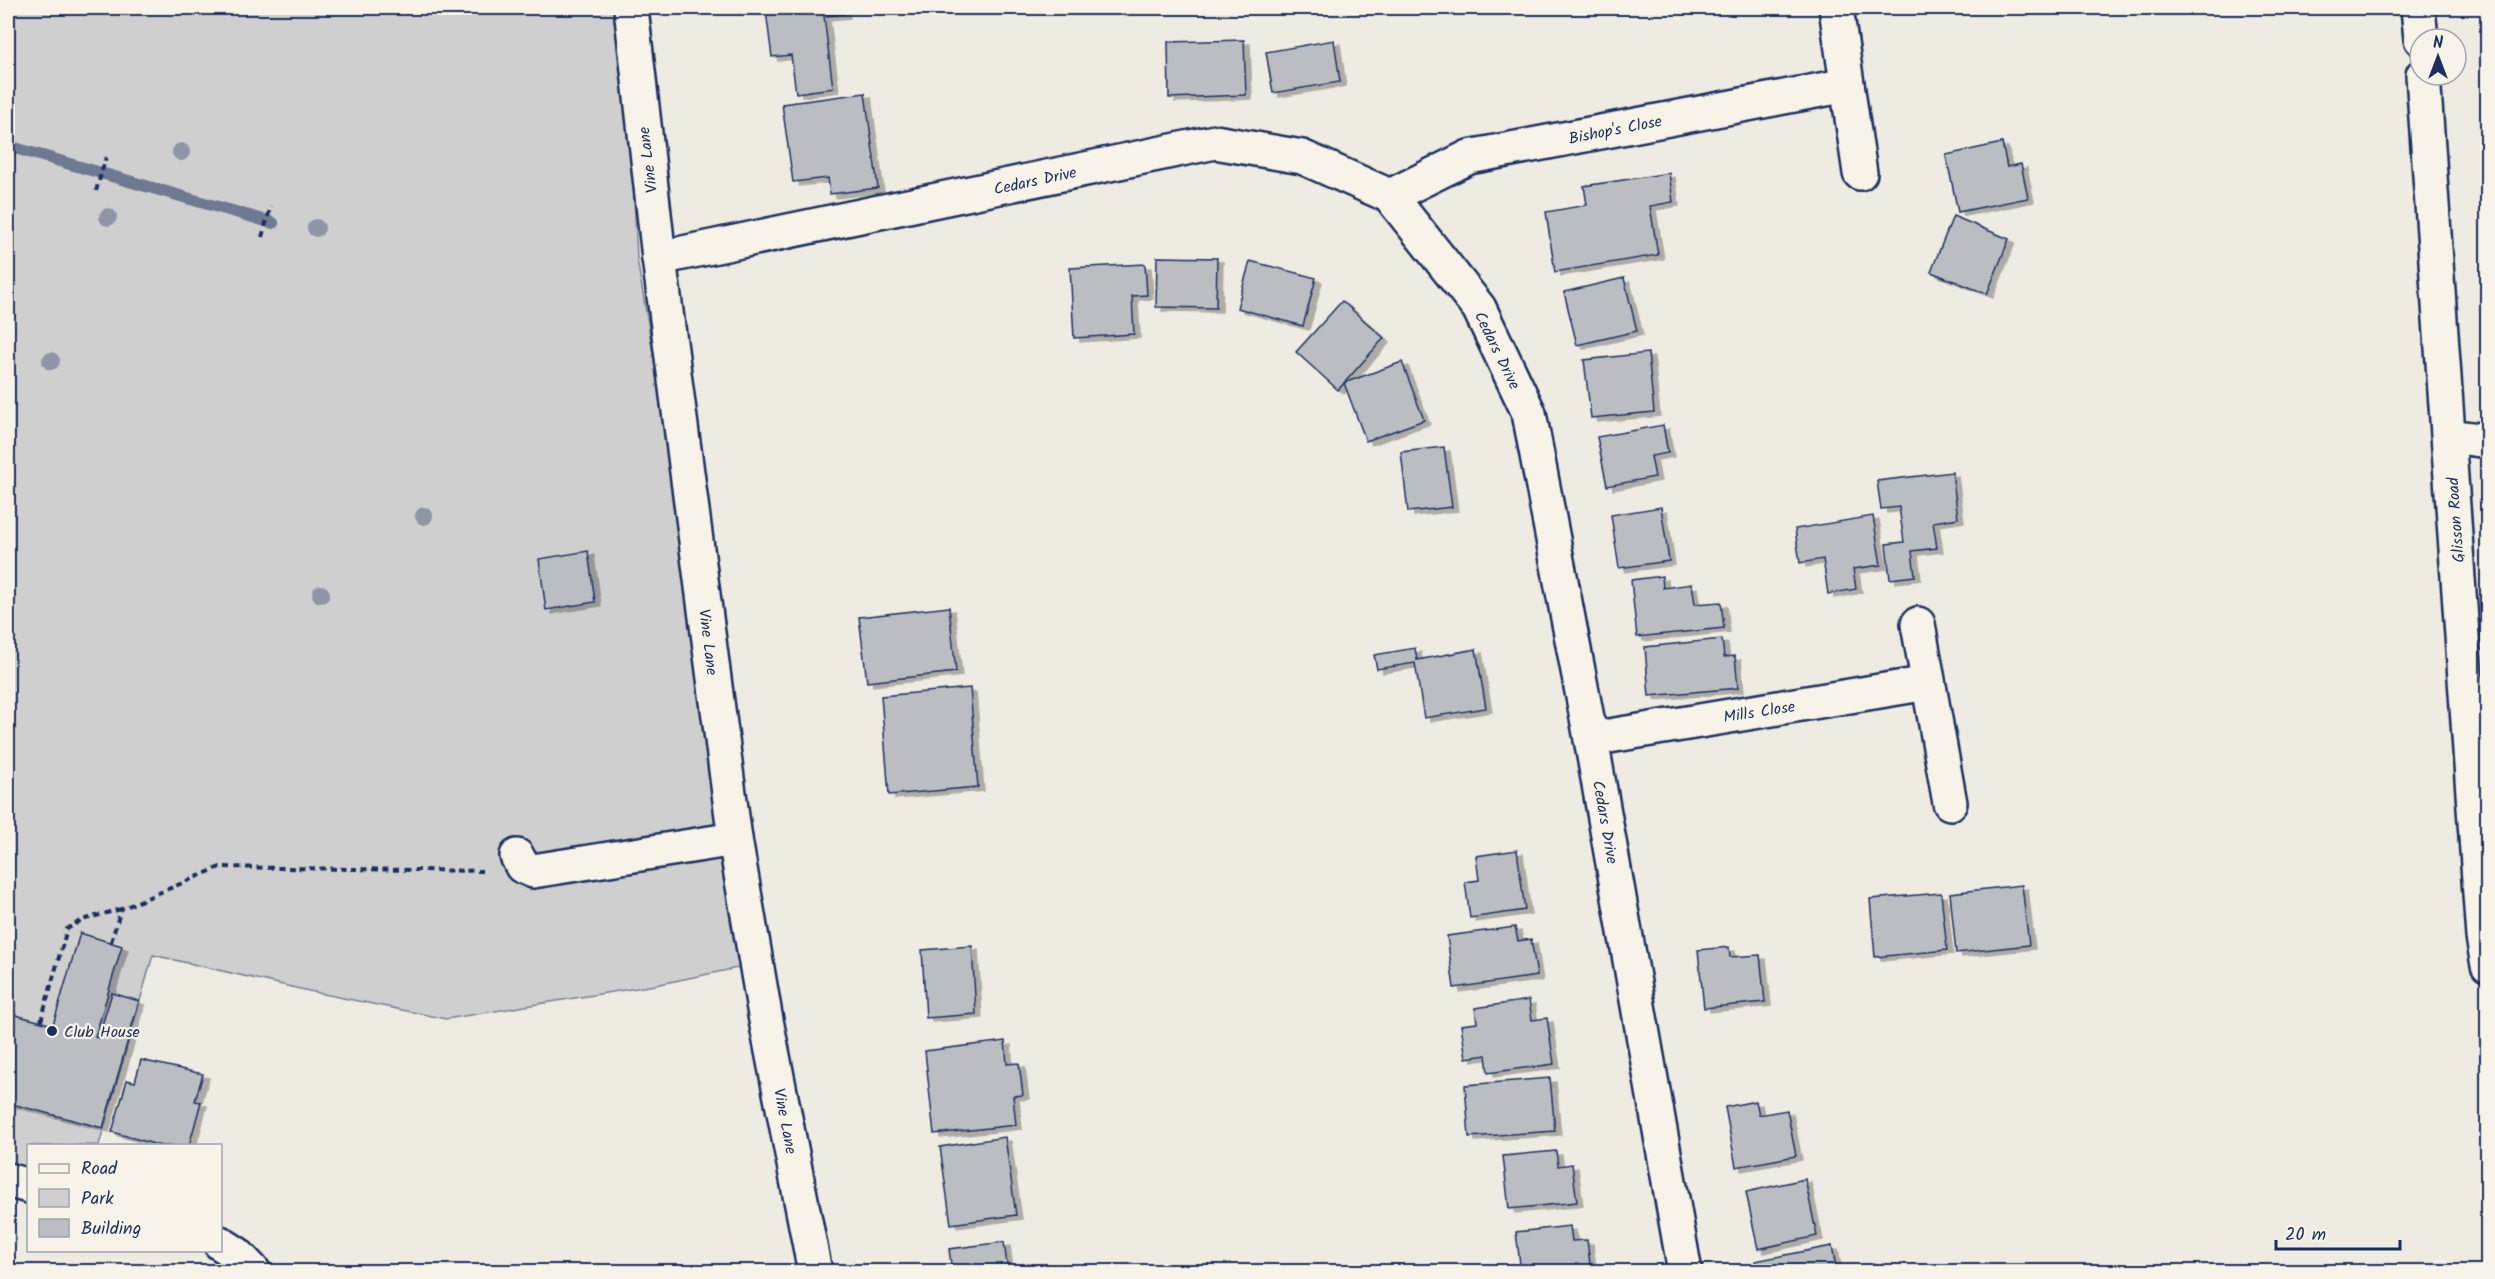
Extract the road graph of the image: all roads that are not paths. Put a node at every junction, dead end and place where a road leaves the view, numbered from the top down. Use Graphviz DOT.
graph roads {
  1 [pos="632,8"];
  2 [pos="1836,8"];
  3 [pos="2418,8"];
  4 [pos="2420,27"];
  5 [pos="1847,85"];
  6 [pos="2424,87"];
  7 [pos="1860,173"];
  8 [pos="1390,196"];
  9 [pos="659,258"];
  10 [pos="2450,436"];
  11 [pos="2487,441"];
  12 [pos="1918,624"];
  13 [pos="1928,683"];
  14 [pos="1591,739"];
  15 [pos="1950,803"];
  16 [pos="618,835"];
  17 [pos="735,839"];
  18 [pos="669,849"];
  19 [pos="525,863"];
  20 [pos="2487,965"];
  21 [pos="8,1180"];
  22 [pos="27,1186"];
  23 [pos="222,1244"];
  24 [pos="254,1272"];
  25 [pos="815,1272"];
  26 [pos="1685,1272"];
  1 -- 9 [label="street, Vine Lane"];
  2 -- 5 [label="street"];
  3 -- 4 [label="street"];
  5 -- 7 [label="street"];
  5 -- 8 [label="street, Bishop's Close"];
  6 -- 10 [label="street, Glisson Road"];
  8 -- 9 [label="street, Cedars Drive"];
  8 -- 14 [label="street, Cedars Drive"];
  9 -- 17 [label="street, Vine Lane"];
  10 -- 11 [label="street"];
  10 -- 20 [label="street, Glisson Road"];
  12 -- 13 [label="street"];
  13 -- 14 [label="street, Mills Close"];
  13 -- 15 [label="street"];
  14 -- 26 [label="street, Cedars Drive"];
  16 -- 18 [label="street"];
  17 -- 18 [label="street"];
  17 -- 25 [label="street, Vine Lane"];
  18 -- 19 [label="street"];
  21 -- 22 [label="street"];
  23 -- 24 [label="street"];
}
